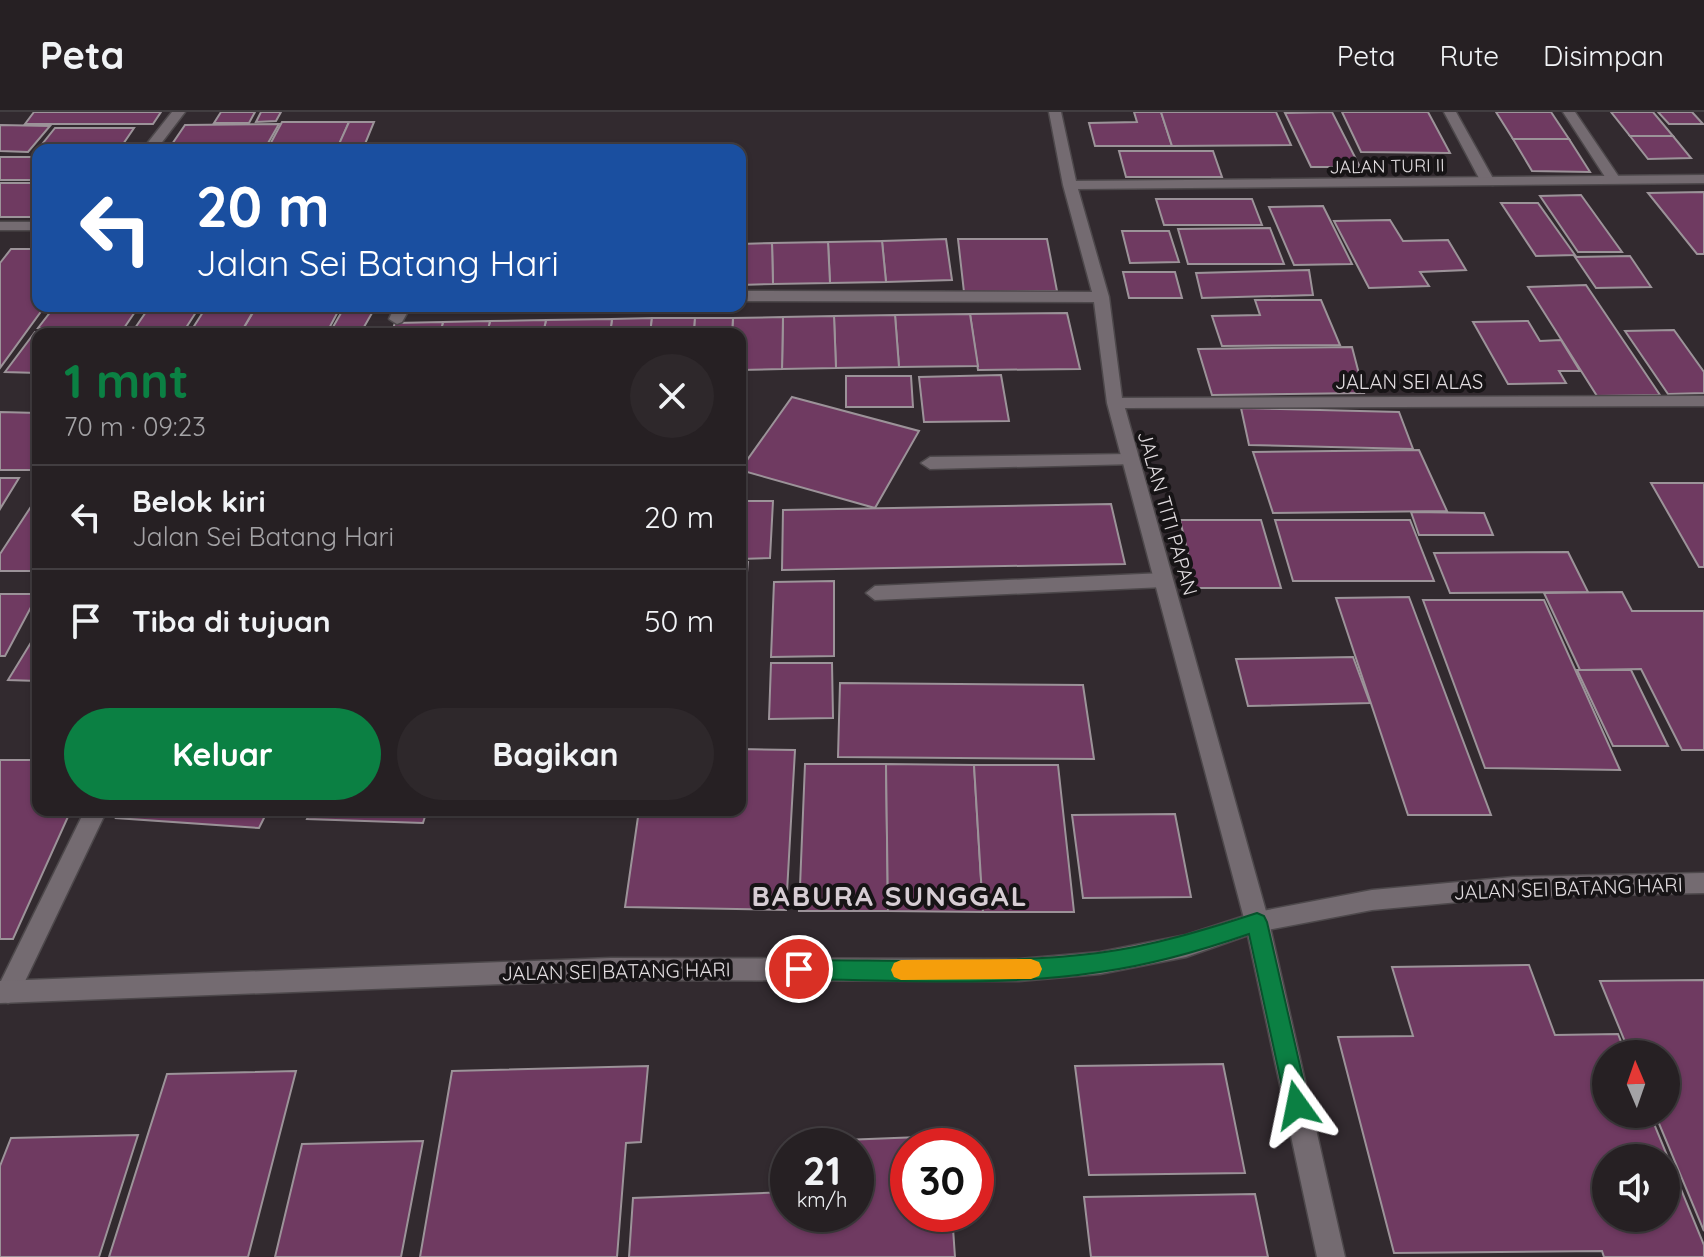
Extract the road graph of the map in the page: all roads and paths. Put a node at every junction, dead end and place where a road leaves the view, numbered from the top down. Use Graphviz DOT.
graph roads {
  1 [pos="179,112"];
  2 [pos="1055,112"];
  3 [pos="1450,112"];
  4 [pos="1569,112"];
  5 [pos="154,144"];
  6 [pos="1704,179"];
  7 [pos="1614,180"];
  8 [pos="1488,182"];
  9 [pos="1070,185"];
  10 [pos="0,226"];
  11 [pos="32,226"];
  12 [pos="746,296"];
  13 [pos="1101,297"];
  14 [pos="1704,401"];
  15 [pos="1115,403"];
  16 [pos="1129,460"];
  17 [pos="930,463"];
  18 [pos="1164,580"];
  19 [pos="875,593"];
  20 [pos="93,816"];
  21 [pos="1704,883"];
  22 [pos="1257,922"];
  23 [pos="4,992"];
  24 [pos="1331,1257"];
  1 -- 5 [label="street"];
  2 -- 9 [label="street, JALAN TITI PAPAN"];
  3 -- 8 [label="street"];
  4 -- 7 [label="street"];
  6 -- 7 [label="street, JALAN TURI II"];
  7 -- 8 [label="street, JALAN TURI II"];
  8 -- 9 [label="street, JALAN TURI II"];
  9 -- 13 [label="street, JALAN TITI PAPAN"];
  10 -- 11 [label="street"];
  12 -- 13 [label="street"];
  13 -- 15 [label="street, JALAN TITI PAPAN"];
  14 -- 15 [label="street, JALAN SEI ALAS"];
  15 -- 16 [label="street, JALAN TITI PAPAN"];
  16 -- 17 [label="street"];
  16 -- 18 [label="street, JALAN TITI PAPAN"];
  18 -- 19 [label="street"];
  18 -- 22 [label="street, JALAN TITI PAPAN"];
  20 -- 23 [label="street"];
  21 -- 22 [label="street, JALAN SEI BATANG HARI"];
  22 -- 23 [label="street, JALAN SEI BATANG HARI"];
  22 -- 24 [label="street, JALAN TITI PAPAN"];
}
